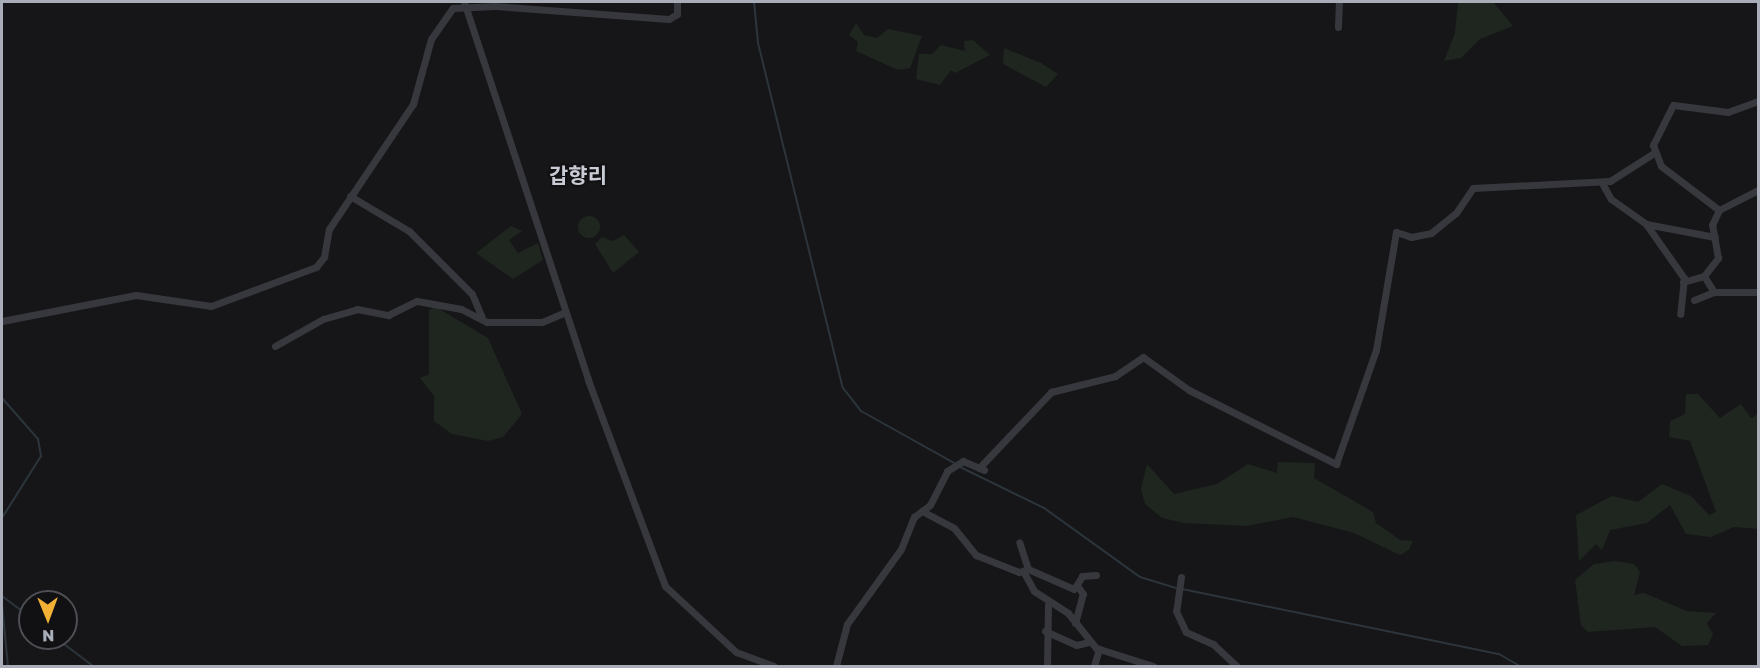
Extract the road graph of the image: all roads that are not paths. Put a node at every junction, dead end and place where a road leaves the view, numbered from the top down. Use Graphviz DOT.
graph roads {
  1 [pos="677,2"];
  2 [pos="1339,2"];
  3 [pos="464,4"];
  4 [pos="1338,27"];
  5 [pos="1758,101"];
  6 [pos="1654,153"];
  7 [pos="1602,183"];
  8 [pos="1758,190"];
  9 [pos="350,196"];
  10 [pos="1719,210"];
  11 [pos="1646,224"];
  12 [pos="1714,237"];
  13 [pos="1704,276"];
  14 [pos="1683,282"];
  15 [pos="1714,292"];
  16 [pos="1758,292"];
  17 [pos="1694,300"];
  18 [pos="565,312"];
  19 [pos="1680,314"];
  20 [pos="482,317"];
  21 [pos="2,321"];
  22 [pos="275,346"];
  23 [pos="922,512"];
  24 [pos="1019,542"];
  25 [pos="1025,570"];
  26 [pos="1095,575"];
  27 [pos="1180,579"];
  28 [pos="1079,588"];
  29 [pos="1048,605"];
  30 [pos="1076,623"];
  31 [pos="1045,631"];
  32 [pos="1089,642"];
  33 [pos="1099,649"];
  34 [pos="774,666"];
  35 [pos="836,666"];
  36 [pos="1047,666"];
  37 [pos="1094,666"];
  38 [pos="1153,666"];
  39 [pos="1237,666"];
  1 -- 3 [label="street"];
  2 -- 4 [label="street"];
  3 -- 9 [label="street"];
  3 -- 18 [label="street"];
  5 -- 6 [label="street"];
  6 -- 7 [label="street"];
  6 -- 10 [label="street"];
  7 -- 11 [label="street"];
  7 -- 23 [label="street"];
  8 -- 10 [label="street"];
  9 -- 20 [label="street"];
  9 -- 21 [label="street"];
  10 -- 12 [label="street"];
  11 -- 12 [label="street"];
  11 -- 14 [label="street"];
  12 -- 13 [label="street"];
  13 -- 14 [label="street"];
  13 -- 15 [label="street"];
  14 -- 19 [label="street"];
  15 -- 16 [label="street"];
  15 -- 17 [label="street"];
  18 -- 20 [label="street"];
  18 -- 34 [label="street"];
  20 -- 22 [label="street"];
  23 -- 25 [label="street"];
  23 -- 35 [label="street"];
  24 -- 25 [label="street"];
  25 -- 28 [label="street"];
  25 -- 29 [label="street"];
  26 -- 28 [label="street"];
  27 -- 39 [label="street"];
  28 -- 30 [label="street"];
  29 -- 30 [label="street"];
  29 -- 31 [label="street"];
  30 -- 32 [label="street"];
  31 -- 32 [label="street"];
  31 -- 36 [label="street"];
  32 -- 33 [label="street"];
  33 -- 37 [label="street"];
  33 -- 38 [label="street"];
}
